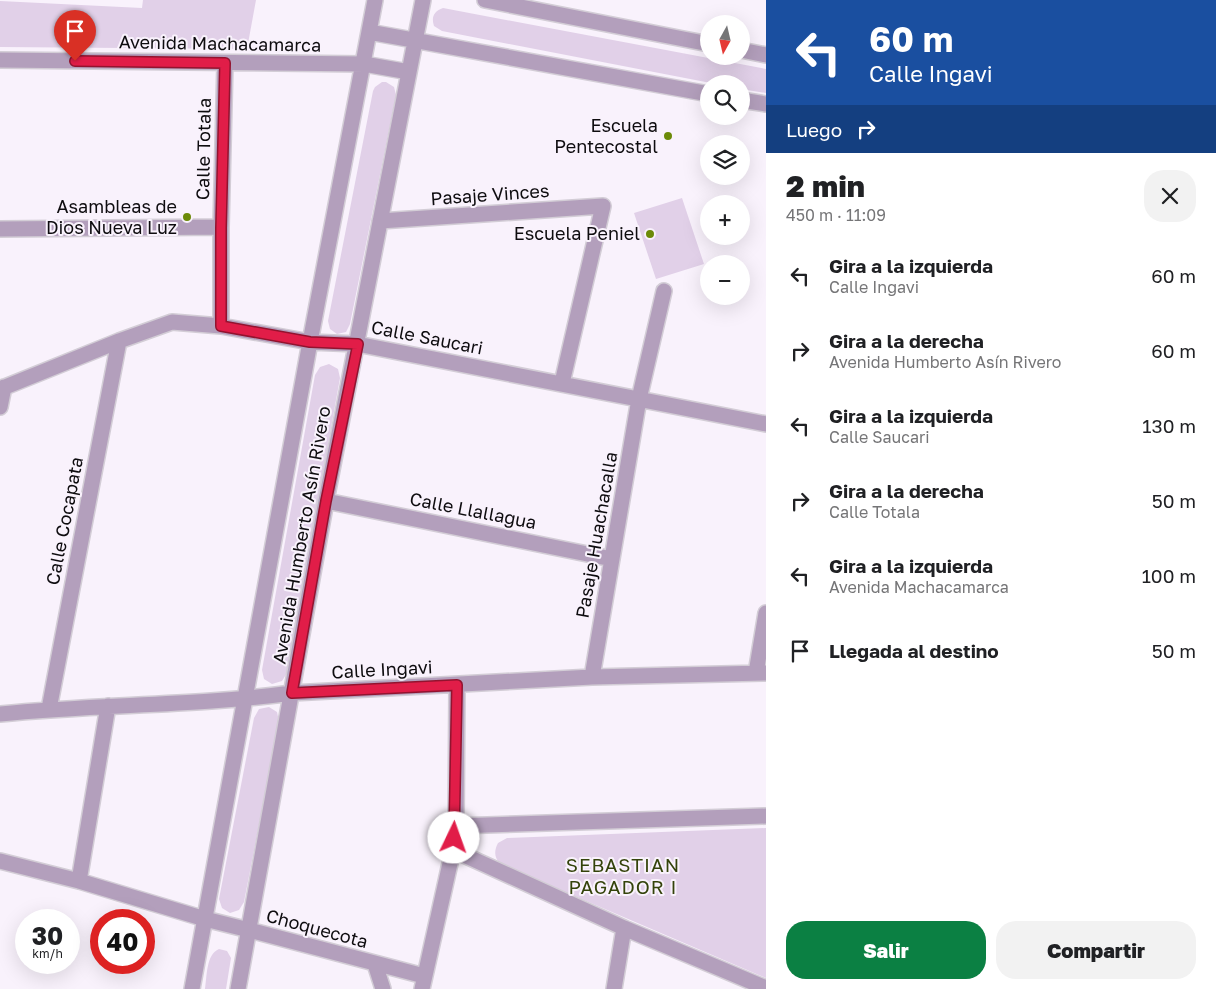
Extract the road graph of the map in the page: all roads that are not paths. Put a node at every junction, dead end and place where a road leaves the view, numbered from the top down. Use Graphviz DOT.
graph roads {
  1 [pos="375,0"];
  2 [pos="423,0"];
  3 [pos="485,0"];
  4 [pos="369,32"];
  5 [pos="415,39"];
  6 [pos="700,42"];
  7 [pos="750,52"];
  8 [pos="766,55"];
  9 [pos="0,60"];
  10 [pos="225,63"];
  11 [pos="364,64"];
  12 [pos="409,72"];
  13 [pos="700,92"];
  14 [pos="750,101"];
  15 [pos="766,104"];
  16 [pos="380,221"];
  17 [pos="221,228"];
  18 [pos="0,229"];
  19 [pos="664,291"];
  20 [pos="221,326"];
  21 [pos="119,341"];
  22 [pos="310,342"];
  23 [pos="358,344"];
  24 [pos="562,383"];
  25 [pos="2,388"];
  26 [pos="639,399"];
  27 [pos="0,407"];
  28 [pos="766,424"];
  29 [pos="326,501"];
  30 [pos="612,559"];
  31 [pos="766,613"];
  32 [pos="761,673"];
  33 [pos="592,677"];
  34 [pos="457,685"];
  35 [pos="292,693"];
  36 [pos="246,699"];
  37 [pos="108,706"];
  38 [pos="49,709"];
  39 [pos="0,714"];
  40 [pos="766,816"];
  41 [pos="456,826"];
  42 [pos="453,850"];
  43 [pos="0,862"];
  44 [pos="79,881"];
  45 [pos="205,919"];
  46 [pos="624,928"];
  47 [pos="249,930"];
  48 [pos="374,964"];
  49 [pos="423,983"];
  50 [pos="766,988"];
  51 [pos="192,989"];
  52 [pos="238,989"];
  53 [pos="383,989"];
  54 [pos="614,989"];
  1 -- 4 [label="street, Avenida Humberto Asín Rivero"];
  2 -- 5 [label="street, Avenida Humberto Asín Rivero"];
  3 -- 6 [label="street"];
  4 -- 5 [label="street"];
  4 -- 11 [label="street, Avenida Humberto Asín Rivero"];
  5 -- 12 [label="street, Avenida Humberto Asín Rivero"];
  5 -- 13 [label="street"];
  7 -- 8 [label="street"];
  9 -- 10 [label="street, Avenida Machacamarca"];
  10 -- 11 [label="street, Avenida Machacamarca"];
  10 -- 17 [label="street, Calle Totala"];
  11 -- 12 [label="street, Avenida Machacamarca"];
  11 -- 22 [label="street, Avenida Humberto Asín Rivero"];
  12 -- 16 [label="street, Avenida Humberto Asín Rivero"];
  14 -- 15 [label="street"];
  16 -- 23 [label="street, Avenida Humberto Asín Rivero"];
  16 -- 24 [label="street, Pasaje Vinces"];
  17 -- 18 [label="street"];
  17 -- 20 [label="street, Calle Totala"];
  19 -- 26 [label="street, Pasaje Huachacalla"];
  20 -- 21 [label="street, Calle Saucari"];
  20 -- 22 [label="street, Calle Saucari"];
  21 -- 25 [label="street, Calle Saucari"];
  21 -- 38 [label="street, Calle Cocapata"];
  22 -- 23 [label="street, Calle Saucari"];
  22 -- 36 [label="street, Avenida Humberto Asín Rivero"];
  23 -- 24 [label="street, Calle Saucari"];
  23 -- 29 [label="street, Avenida Humberto Asín Rivero"];
  24 -- 26 [label="street, Calle Saucari"];
  25 -- 27 [label="street"];
  26 -- 28 [label="street, Calle Saucari"];
  26 -- 30 [label="street, Pasaje Huachacalla"];
  29 -- 30 [label="street, Calle Llallagua"];
  29 -- 35 [label="street, Avenida Humberto Asín Rivero"];
  30 -- 33 [label="street, Pasaje Huachacalla"];
  31 -- 32 [label="street"];
  32 -- 33 [label="street, Calle Ingavi"];
  33 -- 34 [label="street, Calle Ingavi"];
  34 -- 35 [label="street, Calle Ingavi"];
  34 -- 41 [label="street"];
  35 -- 36 [label="street, Calle Ingavi"];
  35 -- 47 [label="street, Avenida Humberto Asín Rivero"];
  36 -- 37 [label="street, Calle Ingavi"];
  36 -- 45 [label="street, Avenida Humberto Asín Rivero"];
  37 -- 38 [label="street, Calle Ingavi"];
  37 -- 44 [label="street"];
  38 -- 39 [label="street, Calle Ingavi"];
  40 -- 41 [label="street"];
  41 -- 42 [label="street"];
  42 -- 46 [label="street"];
  42 -- 49 [label="street"];
  43 -- 44 [label="street, Choquecota"];
  44 -- 45 [label="street, Choquecota"];
  45 -- 47 [label="street, Choquecota"];
  45 -- 51 [label="street, Avenida Humberto Asín Rivero"];
  46 -- 50 [label="street"];
  46 -- 54 [label="street"];
  47 -- 48 [label="street, Choquecota"];
  47 -- 52 [label="street, Avenida Humberto Asín Rivero"];
  48 -- 49 [label="street, Choquecota"];
  48 -- 53 [label="street"];
}
